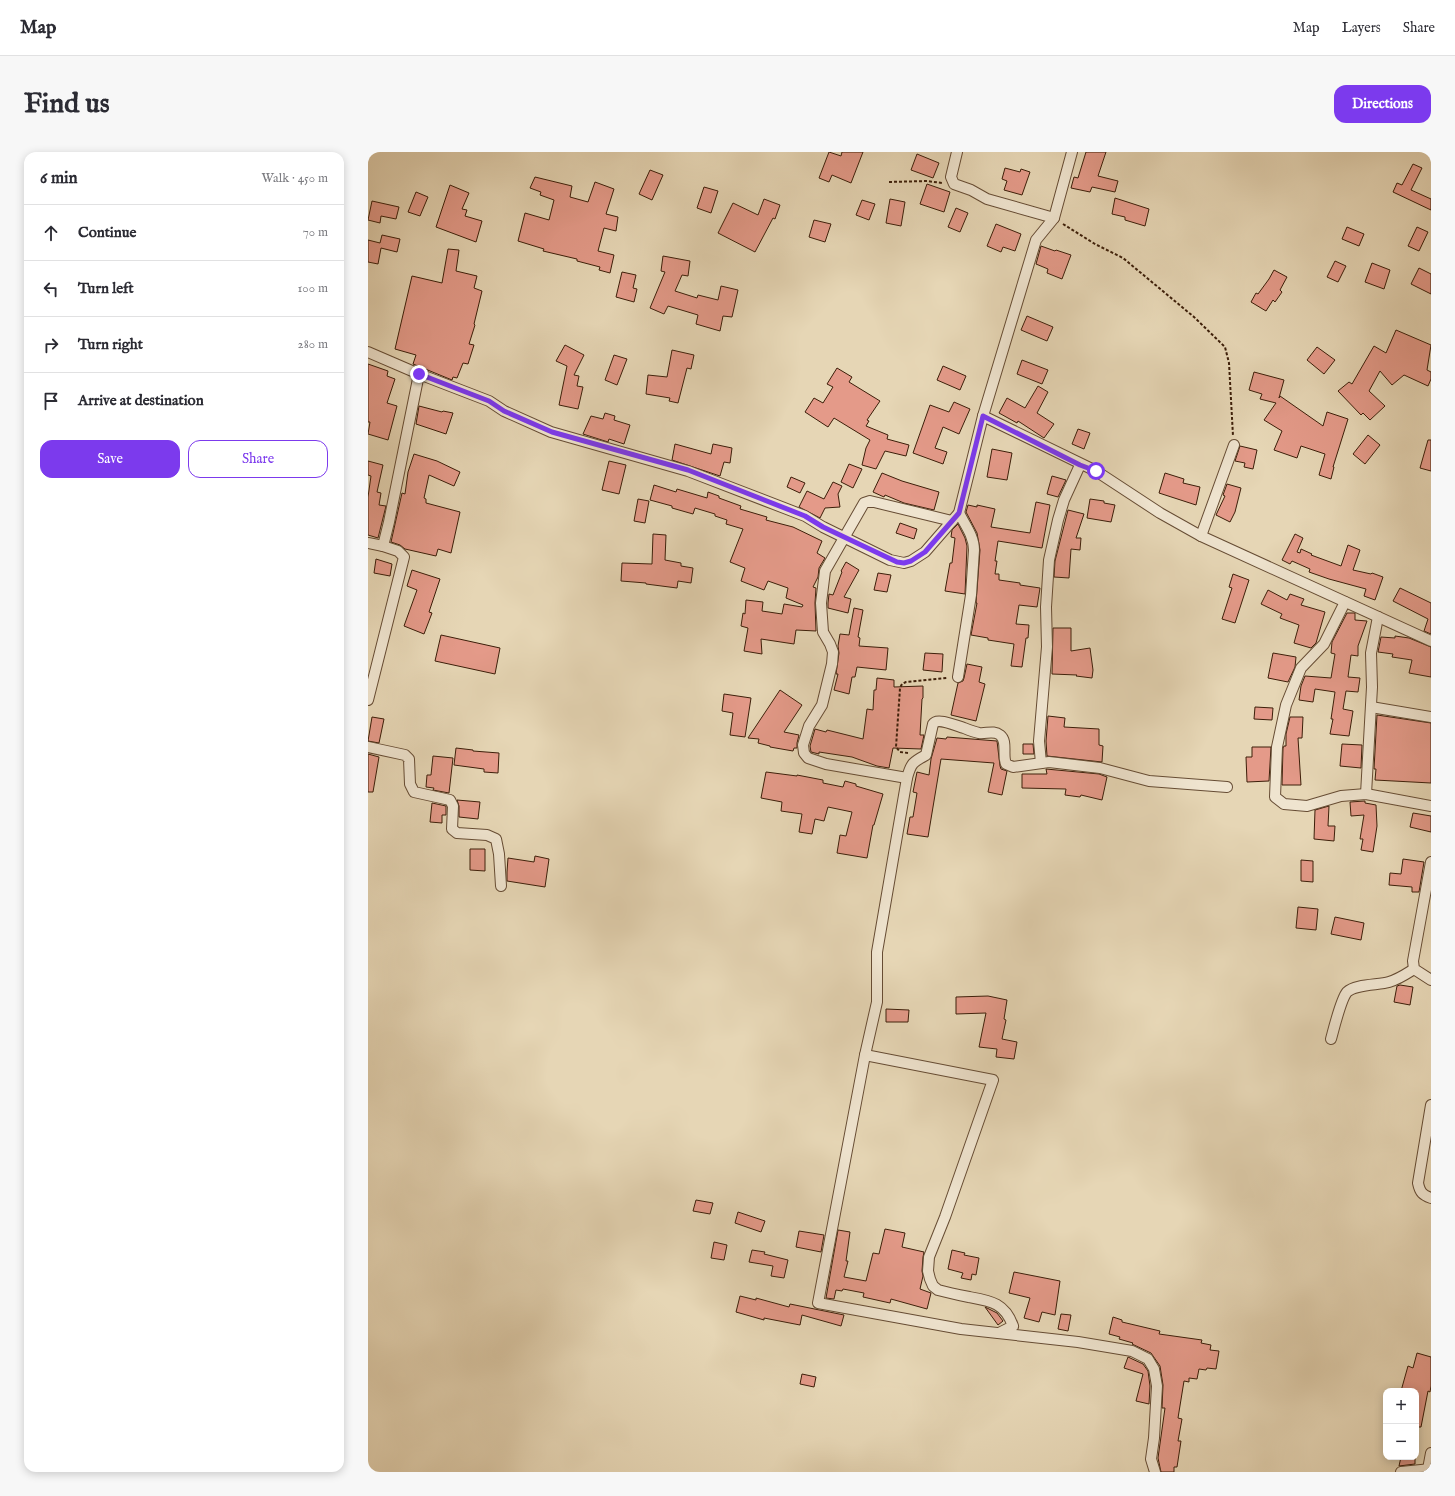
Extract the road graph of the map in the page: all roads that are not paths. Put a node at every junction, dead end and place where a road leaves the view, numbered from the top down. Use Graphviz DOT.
graph roads {
  1 [pos="957,152"];
  2 [pos="1072,152"];
  3 [pos="1054,218"];
  4 [pos="368,352"];
  5 [pos="419,374"];
  6 [pos="983,416"];
  7 [pos="1234,445"];
  8 [pos="1080,465"];
  9 [pos="956,517"];
  10 [pos="1201,536"];
  11 [pos="845,537"];
  12 [pos="368,543"];
  13 [pos="383,546"];
  14 [pos="1345,602"];
  15 [pos="1378,617"];
  16 [pos="1431,641"];
  17 [pos="958,677"];
  18 [pos="368,700"];
  19 [pos="1371,707"];
  20 [pos="1431,717"];
  21 [pos="368,747"];
  22 [pos="1041,763"];
  23 [pos="907,778"];
  24 [pos="1227,787"];
  25 [pos="1366,794"];
  26 [pos="1431,806"];
  27 [pos="1431,862"];
  28 [pos="501,886"];
  29 [pos="1414,968"];
  30 [pos="1431,980"];
  31 [pos="1331,1039"];
  32 [pos="865,1056"];
  33 [pos="1431,1105"];
  34 [pos="1431,1198"];
  35 [pos="999,1333"];
  36 [pos="1431,1453"];
  37 [pos="1429,1469"];
  38 [pos="1155,1472"];
  39 [pos="1401,1472"];
  1 -- 3 [label="street"];
  2 -- 3 [label="street"];
  3 -- 6 [label="street"];
  4 -- 5 [label="street"];
  5 -- 11 [label="street"];
  5 -- 13 [label="street"];
  6 -- 8 [label="street"];
  6 -- 9 [label="street"];
  7 -- 10 [label="street"];
  8 -- 10 [label="street"];
  8 -- 22 [label="street"];
  9 -- 11 [label="street"];
  9 -- 11 [label="street"];
  9 -- 17 [label="street"];
  10 -- 14 [label="street"];
  11 -- 23 [label="street"];
  12 -- 13 [label="street"];
  13 -- 18 [label="street"];
  14 -- 15 [label="street"];
  14 -- 25 [label="street"];
  15 -- 16 [label="street"];
  15 -- 19 [label="street"];
  19 -- 20 [label="street"];
  19 -- 25 [label="street"];
  21 -- 28 [label="street"];
  22 -- 23 [label="street"];
  22 -- 24 [label="street"];
  23 -- 32 [label="street"];
  25 -- 26 [label="street"];
  27 -- 29 [label="street"];
  29 -- 30 [label="street"];
  29 -- 31 [label="street"];
  32 -- 35 [label="street"];
  32 -- 35 [label="street"];
  33 -- 34 [label="street"];
  35 -- 38 [label="street"];
  36 -- 37 [label="street"];
  37 -- 39 [label="street"];
}
